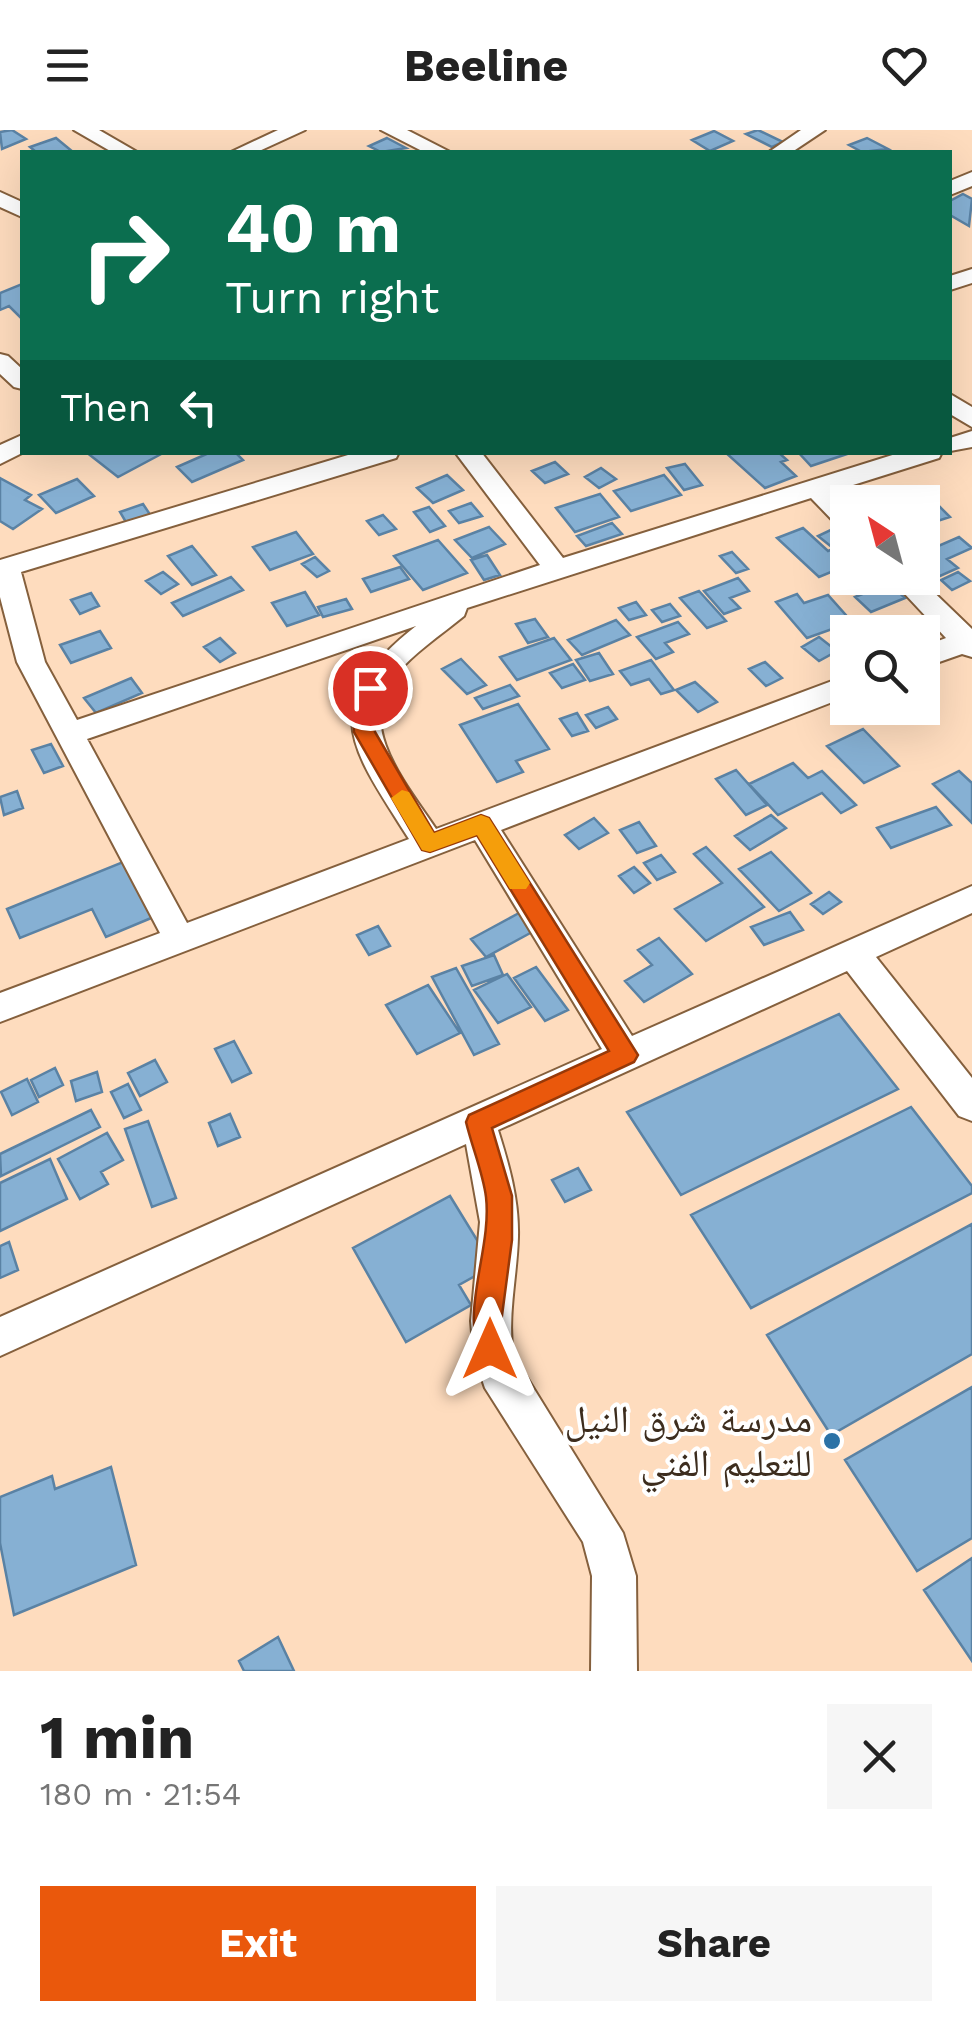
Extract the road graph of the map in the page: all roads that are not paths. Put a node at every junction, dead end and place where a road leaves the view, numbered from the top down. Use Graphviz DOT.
graph roads {
  1 [pos="84,130"];
  2 [pos="295,130"];
  3 [pos="391,130"];
  4 [pos="815,130"];
  5 [pos="419,135"];
  6 [pos="781,145"];
  7 [pos="122,150"];
  8 [pos="246,150"];
  9 [pos="0,361"];
  10 [pos="16,382"];
  11 [pos="952,402"];
  12 [pos="972,420"];
  13 [pos="304,455"];
  14 [pos="377,455"];
  15 [pos="469,455"];
  16 [pos="834,455"];
  17 [pos="921,455"];
  18 [pos="324,472"];
  19 [pos="856,476"];
  20 [pos="816,488"];
  21 [pos="830,502"];
  22 [pos="3,568"];
  23 [pos="557,570"];
  24 [pos="921,595"];
  25 [pos="468,598"];
  26 [pos="970,643"];
  27 [pos="940,652"];
  28 [pos="830,693"];
  29 [pos="69,734"];
  30 [pos="481,824"];
  31 [pos="430,844"];
  32 [pos="972,899"];
  33 [pos="180,940"];
  34 [pos="851,951"];
  35 [pos="0,1008"];
  36 [pos="625,1055"];
  37 [pos="972,1105"];
  38 [pos="478,1122"];
  39 [pos="0,1336"];
  40 [pos="614,1671"];
  1 -- 7 [label="street"];
  2 -- 8 [label="street"];
  3 -- 5 [label="street"];
  4 -- 6 [label="street"];
  9 -- 10 [label="street"];
  11 -- 12 [label="street"];
  13 -- 18 [label="street"];
  14 -- 18 [label="street"];
  15 -- 23 [label="street"];
  16 -- 19 [label="street"];
  17 -- 19 [label="street"];
  18 -- 22 [label="street"];
  19 -- 20 [label="street"];
  20 -- 21 [label="street"];
  20 -- 23 [label="street"];
  22 -- 29 [label="street"];
  23 -- 25 [label="street"];
  24 -- 26 [label="street"];
  25 -- 29 [label="street"];
  25 -- 31 [label="street"];
  26 -- 27 [label="street"];
  28 -- 30 [label="street"];
  29 -- 33 [label="street"];
  30 -- 31 [label="street"];
  30 -- 36 [label="street"];
  31 -- 33 [label="street"];
  32 -- 34 [label="street"];
  33 -- 35 [label="street"];
  34 -- 36 [label="street"];
  34 -- 37 [label="street"];
  36 -- 38 [label="street"];
  38 -- 39 [label="street"];
  38 -- 40 [label="street"];
}
